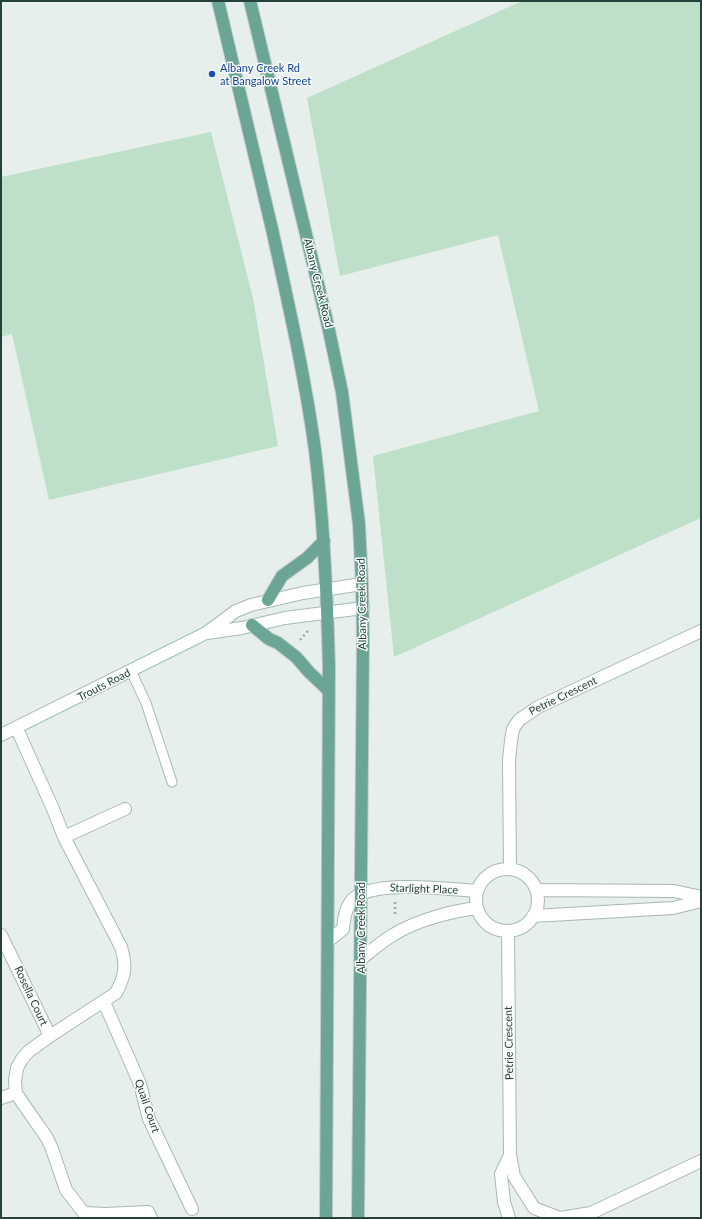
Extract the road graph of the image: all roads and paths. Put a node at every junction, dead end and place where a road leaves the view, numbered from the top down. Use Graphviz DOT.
graph roads {
  1 [pos="218,1"];
  2 [pos="250,1"];
  3 [pos="324,541"];
  4 [pos="362,584"];
  5 [pos="327,589"];
  6 [pos="268,600"];
  7 [pos="363,608"];
  8 [pos="328,613"];
  9 [pos="252,625"];
  10 [pos="311,628"];
  11 [pos="701,631"];
  12 [pos="206,633"];
  13 [pos="300,640"];
  14 [pos="131,671"];
  15 [pos="329,691"];
  16 [pos="17,728"];
  17 [pos="1,736"];
  18 [pos="172,782"];
  19 [pos="125,809"];
  20 [pos="64,838"];
  21 [pos="510,869"];
  22 [pos="536,890"];
  23 [pos="477,891"];
  24 [pos="361,894"];
  25 [pos="701,897"];
  26 [pos="395,898"];
  27 [pos="701,901"];
  28 [pos="477,908"];
  29 [pos="395,916"];
  30 [pos="533,916"];
  31 [pos="508,931"];
  32 [pos="1,935"];
  33 [pos="328,941"];
  34 [pos="361,959"];
  35 [pos="104,1002"];
  36 [pos="50,1036"];
  37 [pos="16,1092"];
  38 [pos="1,1098"];
  39 [pos="510,1155"];
  40 [pos="701,1161"];
  41 [pos="192,1210"];
  42 [pos="149,1215"];
  43 [pos="82,1216"];
  44 [pos="587,1216"];
  45 [pos="326,1218"];
  46 [pos="358,1218"];
  47 [pos="509,1218"];
  1 -- 3 [label="main road"];
  2 -- 4 [label="main road, Albany Creek Road"];
  3 -- 5 [label="main road"];
  3 -- 6 [label="main road"];
  4 -- 5 [label="street, Trouts Road"];
  4 -- 7 [label="main road, Albany Creek Road"];
  5 -- 6 [label="street, Trouts Road"];
  5 -- 8 [label="main road"];
  6 -- 12 [label="street, Trouts Road"];
  7 -- 8 [label="street, Trouts Road"];
  7 -- 24 [label="main road, Albany Creek Road"];
  8 -- 9 [label="street, Trouts Road"];
  8 -- 15 [label="main road"];
  9 -- 12 [label="street, Trouts Road"];
  9 -- 15 [label="main road"];
  10 -- 13 [label="path"];
  11 -- 21 [label="street, Petrie Crescent"];
  12 -- 14 [label="street, Trouts Road"];
  14 -- 16 [label="street, Trouts Road"];
  14 -- 18 [label="lane"];
  15 -- 33 [label="main road"];
  16 -- 17 [label="street, Trouts Road"];
  16 -- 20 [label="street"];
  19 -- 20 [label="street"];
  20 -- 35 [label="street"];
  21 -- 22 [label="street"];
  21 -- 23 [label="street"];
  22 -- 25 [label="street"];
  22 -- 30 [label="street"];
  23 -- 24 [label="street, Starlight Place"];
  23 -- 28 [label="street"];
  24 -- 33 [label="street, Starlight Place"];
  24 -- 34 [label="main road, Albany Creek Road"];
  26 -- 29 [label="path"];
  27 -- 30 [label="street"];
  28 -- 31 [label="street"];
  28 -- 34 [label="street, Starlight Place"];
  30 -- 31 [label="street"];
  31 -- 39 [label="street, Petrie Crescent"];
  32 -- 36 [label="street, Rosella Court"];
  33 -- 45 [label="main road"];
  34 -- 46 [label="main road, Albany Creek Road"];
  35 -- 36 [label="street"];
  35 -- 41 [label="street, Quail Court"];
  36 -- 37 [label="street"];
  37 -- 38 [label="street"];
  37 -- 43 [label="street"];
  39 -- 44 [label="street, Petrie Crescent"];
  39 -- 47 [label="street, Petrie Crescent"];
  40 -- 44 [label="street, Petrie Crescent"];
  42 -- 43 [label="street"];
}
